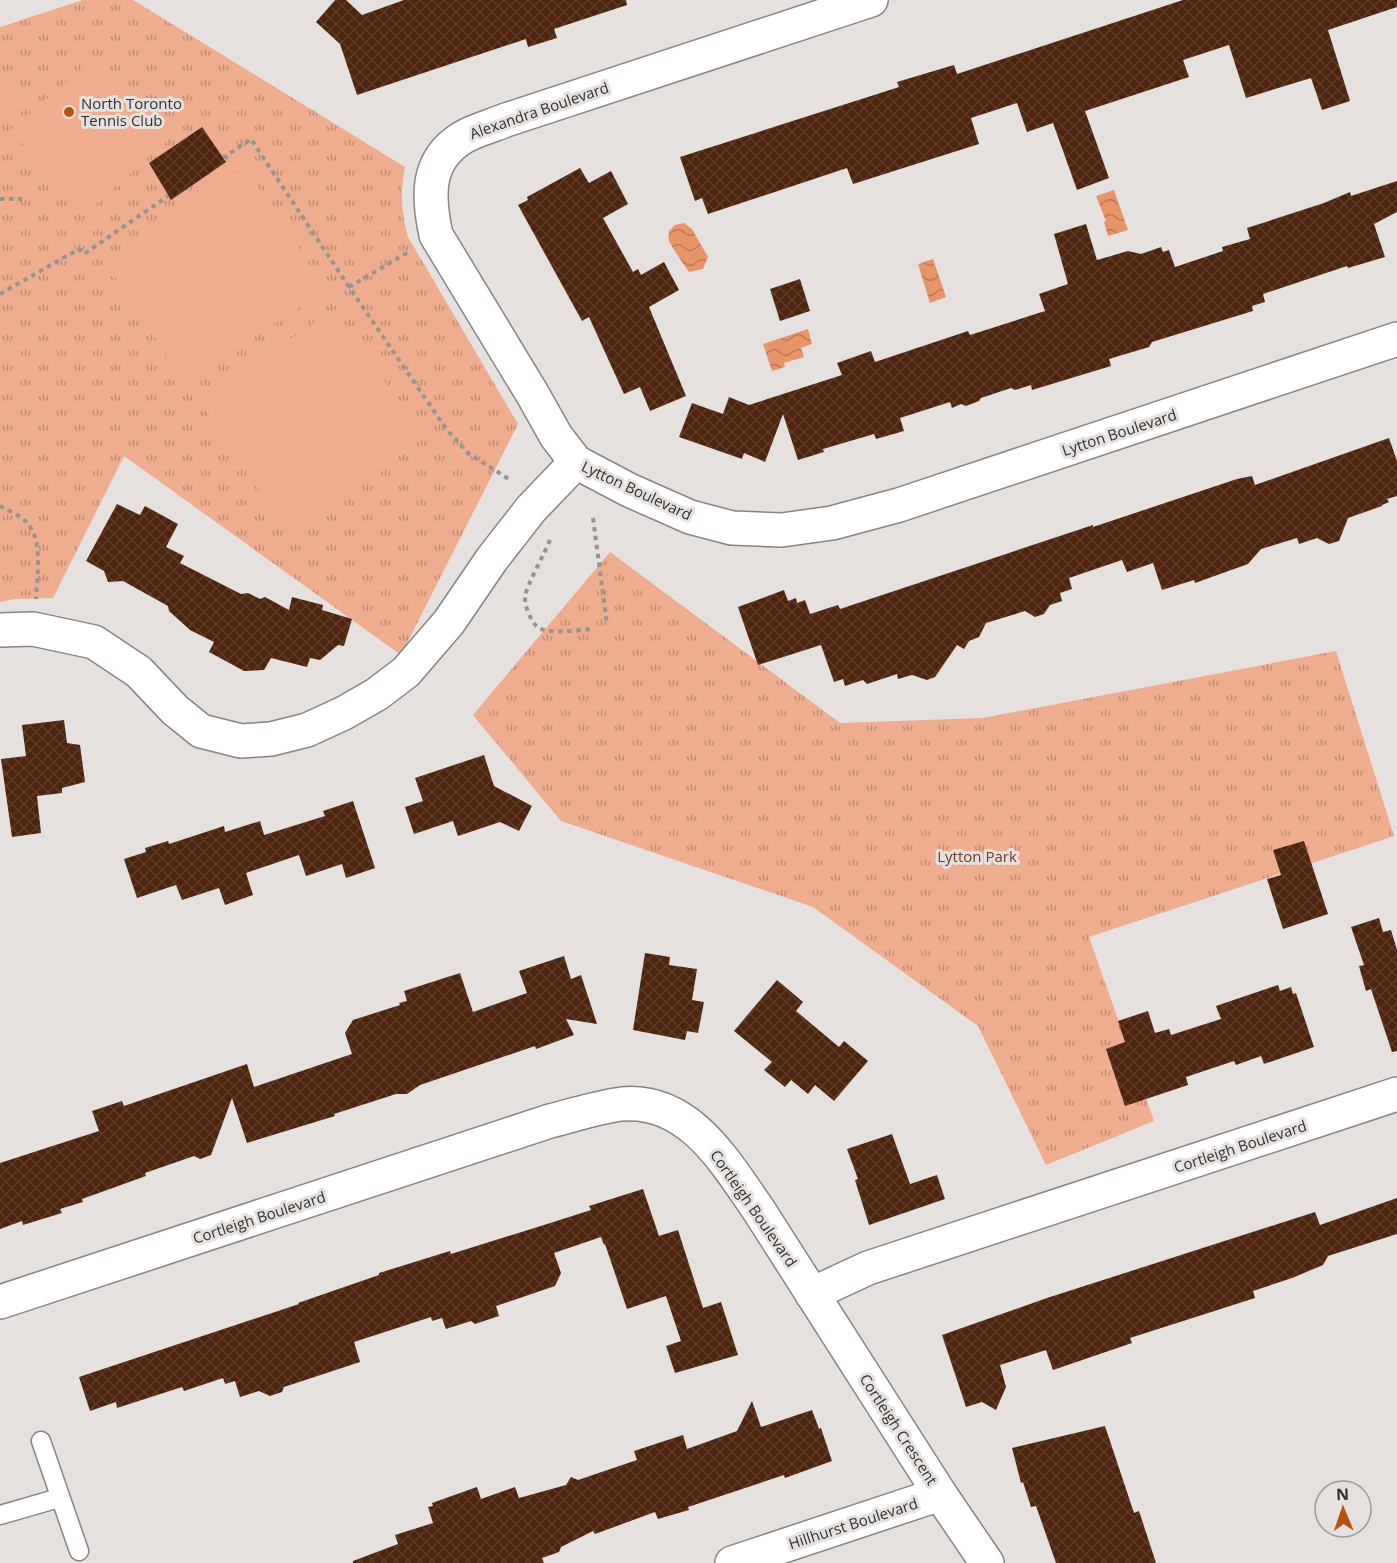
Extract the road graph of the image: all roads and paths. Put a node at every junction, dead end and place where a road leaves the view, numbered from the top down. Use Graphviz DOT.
graph roads {
  1 [pos="871,0"];
  2 [pos="223,158"];
  3 [pos="168,196"];
  4 [pos="22,199"];
  5 [pos="0,200"];
  6 [pos="417,247"];
  7 [pos="349,287"];
  8 [pos="0,294"];
  9 [pos="1397,339"];
  10 [pos="576,462"];
  11 [pos="512,482"];
  12 [pos="0,506"];
  13 [pos="593,519"];
  14 [pos="553,534"];
  15 [pos="607,624"];
  16 [pos="33,629"];
  17 [pos="593,629"];
  18 [pos="0,630"];
  19 [pos="1397,1094"];
  20 [pos="812,1294"];
  21 [pos="0,1302"];
  22 [pos="41,1441"];
  23 [pos="940,1494"];
  24 [pos="59,1498"];
  25 [pos="0,1515"];
  26 [pos="79,1551"];
  27 [pos="732,1563"];
  28 [pos="987,1563"];
  1 -- 10 [label="street, Alexandra Boulevard"];
  2 -- 7 [label="path"];
  3 -- 8 [label="path"];
  4 -- 5 [label="path"];
  6 -- 7 [label="path"];
  7 -- 11 [label="path"];
  9 -- 10 [label="street, Lytton Boulevard"];
  10 -- 16 [label="street, Lytton Boulevard"];
  12 -- 16 [label="path"];
  13 -- 15 [label="path"];
  14 -- 17 [label="path"];
  16 -- 18 [label="street, Lytton Boulevard"];
  19 -- 20 [label="street, Cortleigh Boulevard"];
  20 -- 21 [label="street, Cortleigh Boulevard"];
  20 -- 23 [label="street, Cortleigh Crescent"];
  22 -- 24 [label="lane"];
  23 -- 27 [label="street, Hillhurst Boulevard"];
  23 -- 28 [label="street, Cortleigh Crescent"];
  24 -- 25 [label="lane"];
  24 -- 26 [label="lane"];
}
